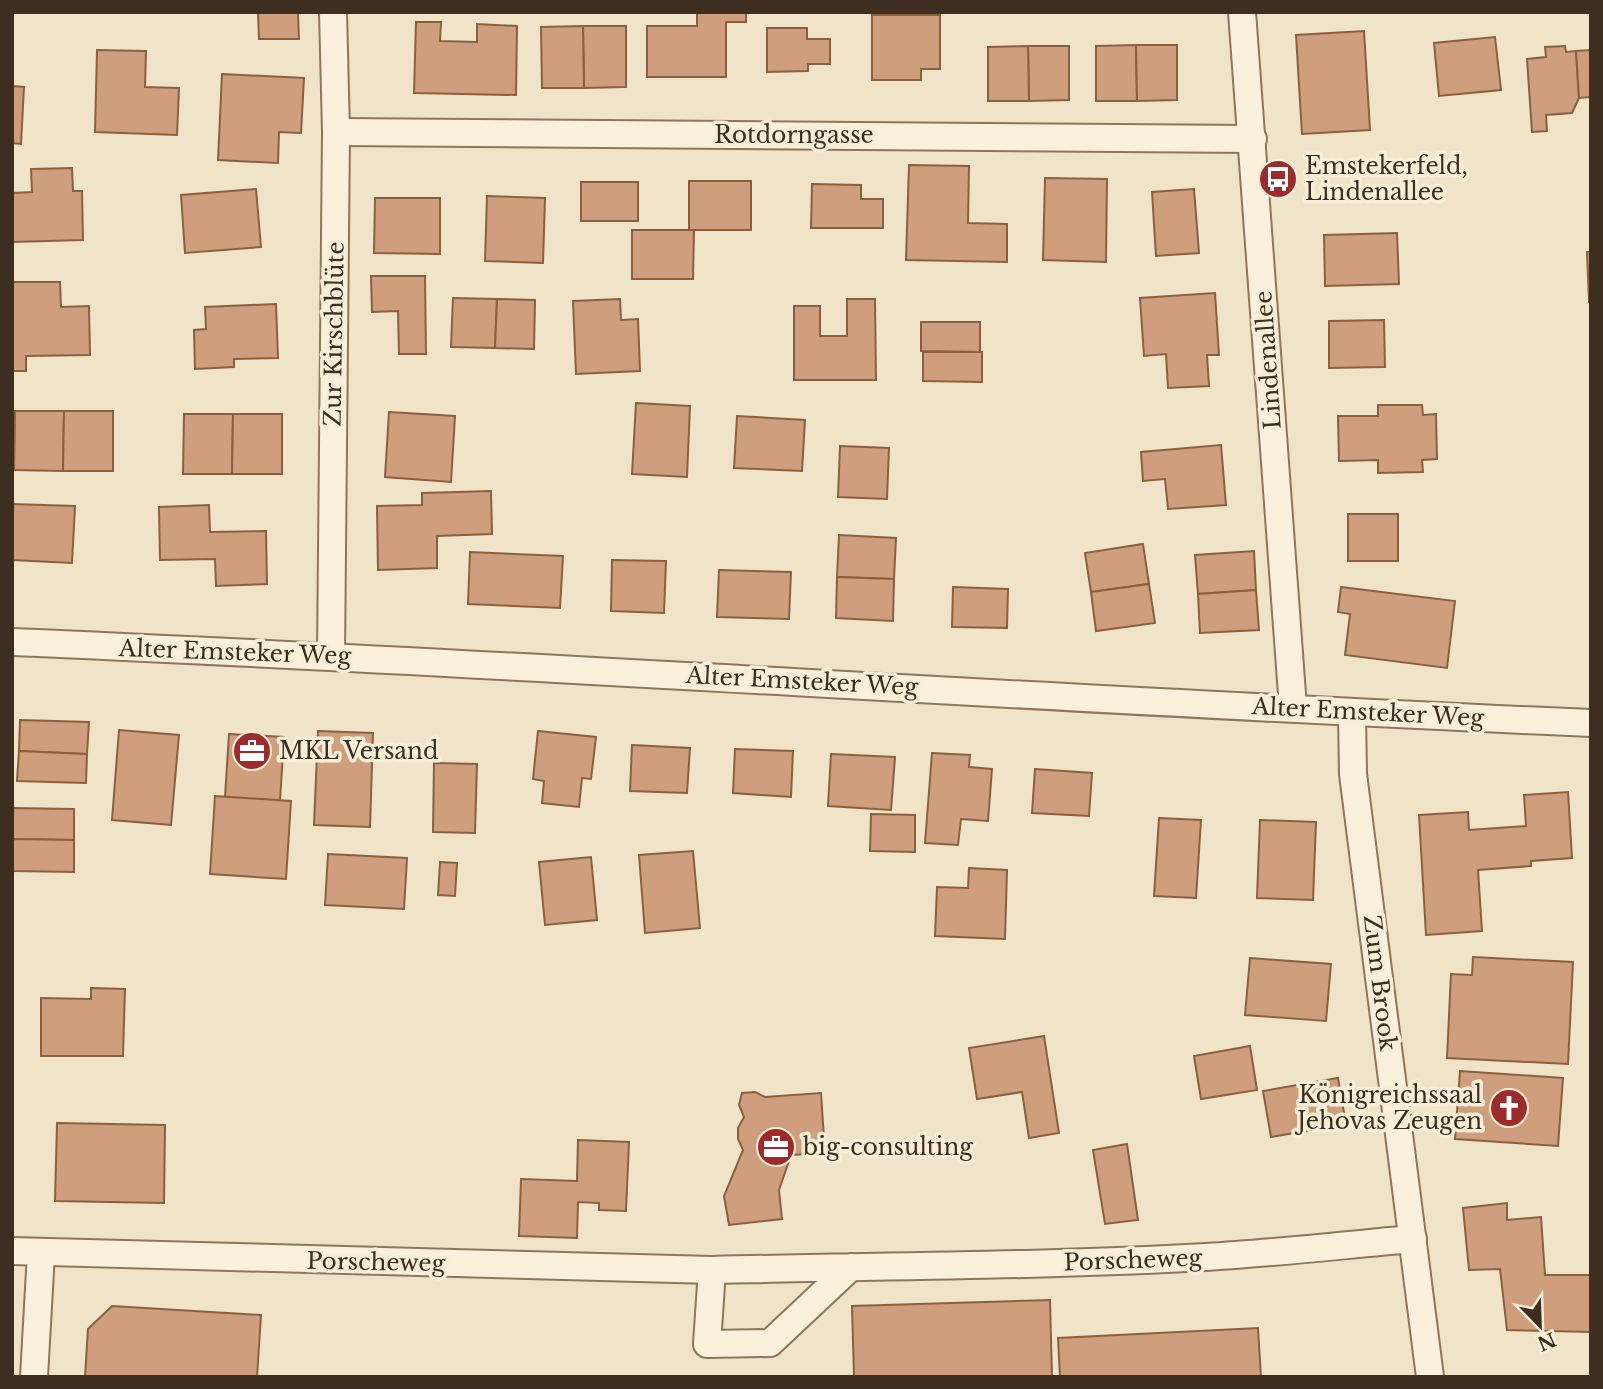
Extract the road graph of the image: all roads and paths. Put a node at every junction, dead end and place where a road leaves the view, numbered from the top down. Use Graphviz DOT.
graph roads {
  1 [pos="333,12"];
  2 [pos="1242,12"];
  3 [pos="336,132"];
  4 [pos="1253,139"];
  5 [pos="12,642"];
  6 [pos="331,655"];
  7 [pos="1293,708"];
  8 [pos="1352,713"];
  9 [pos="1591,723"];
  10 [pos="1413,1239"];
  11 [pos="12,1251"];
  12 [pos="41,1253"];
  13 [pos="851,1267"];
  14 [pos="712,1270"];
  15 [pos="34,1377"];
  16 [pos="1430,1377"];
  1 -- 3 [label="street, Zur Kirschblüte"];
  2 -- 4 [label="street, Lindenallee"];
  3 -- 4 [label="street, Rotdorngasse"];
  3 -- 6 [label="street, Zur Kirschblüte"];
  4 -- 7 [label="street, Lindenallee"];
  5 -- 6 [label="street, Alter Emsteker Weg"];
  6 -- 7 [label="street, Alter Emsteker Weg"];
  7 -- 8 [label="street, Alter Emsteker Weg"];
  8 -- 9 [label="street, Alter Emsteker Weg"];
  8 -- 10 [label="street, Zum Brook"];
  10 -- 13 [label="street, Porscheweg"];
  10 -- 16 [label="street, Zum Brook"];
  11 -- 12 [label="street, Porscheweg"];
  12 -- 14 [label="street, Porscheweg"];
  12 -- 15 [label="street"];
  13 -- 14 [label="street, Porscheweg"];
  13 -- 14 [label="street"];
}
